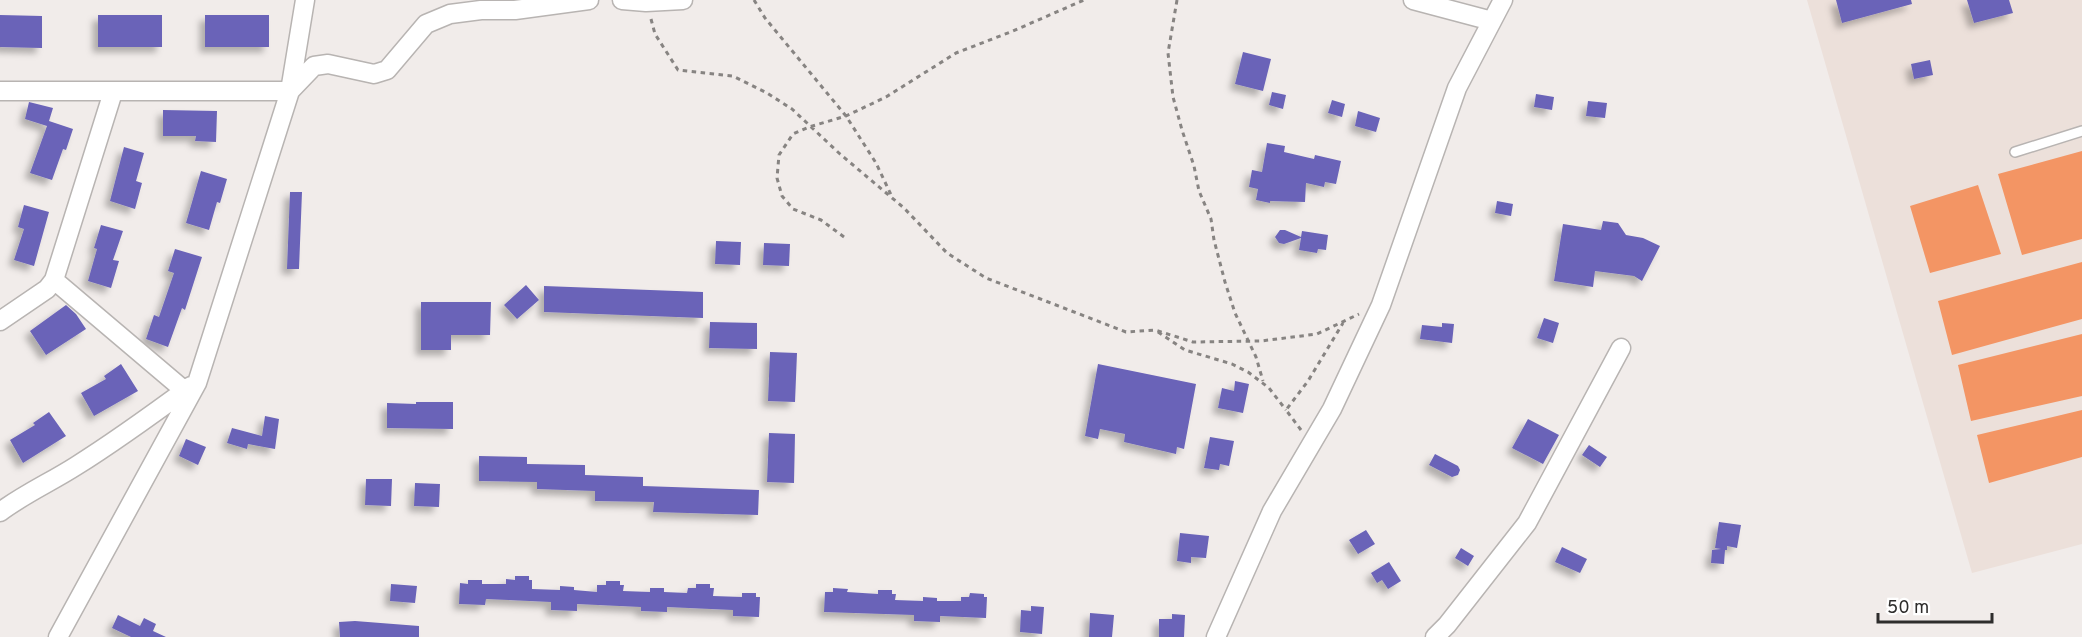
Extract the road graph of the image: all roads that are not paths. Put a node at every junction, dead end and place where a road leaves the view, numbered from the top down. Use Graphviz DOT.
graph roads {
  1 [pos="304,0"];
  2 [pos="589,0"];
  3 [pos="622,0"];
  4 [pos="683,0"];
  5 [pos="1413,0"];
  6 [pos="1503,0"];
  7 [pos="1492,21"];
  8 [pos="0,91"];
  9 [pos="290,91"];
  10 [pos="113,92"];
  11 [pos="2082,131"];
  12 [pos="2015,152"];
  13 [pos="54,280"];
  14 [pos="0,321"];
  15 [pos="1621,348"];
  16 [pos="191,387"];
  17 [pos="0,512"];
  18 [pos="58,637"];
  19 [pos="1216,637"];
  20 [pos="1435,637"];
  1 -- 9 [label="street"];
  2 -- 9 [label="street"];
  3 -- 4 [label="street"];
  5 -- 7 [label="street"];
  6 -- 7 [label="street"];
  7 -- 19 [label="street"];
  8 -- 10 [label="street"];
  9 -- 10 [label="street"];
  9 -- 16 [label="street"];
  10 -- 13 [label="street"];
  11 -- 12 [label="lane"];
  13 -- 14 [label="street"];
  13 -- 16 [label="street"];
  15 -- 20 [label="street"];
  16 -- 17 [label="street"];
  16 -- 18 [label="street"];
}
